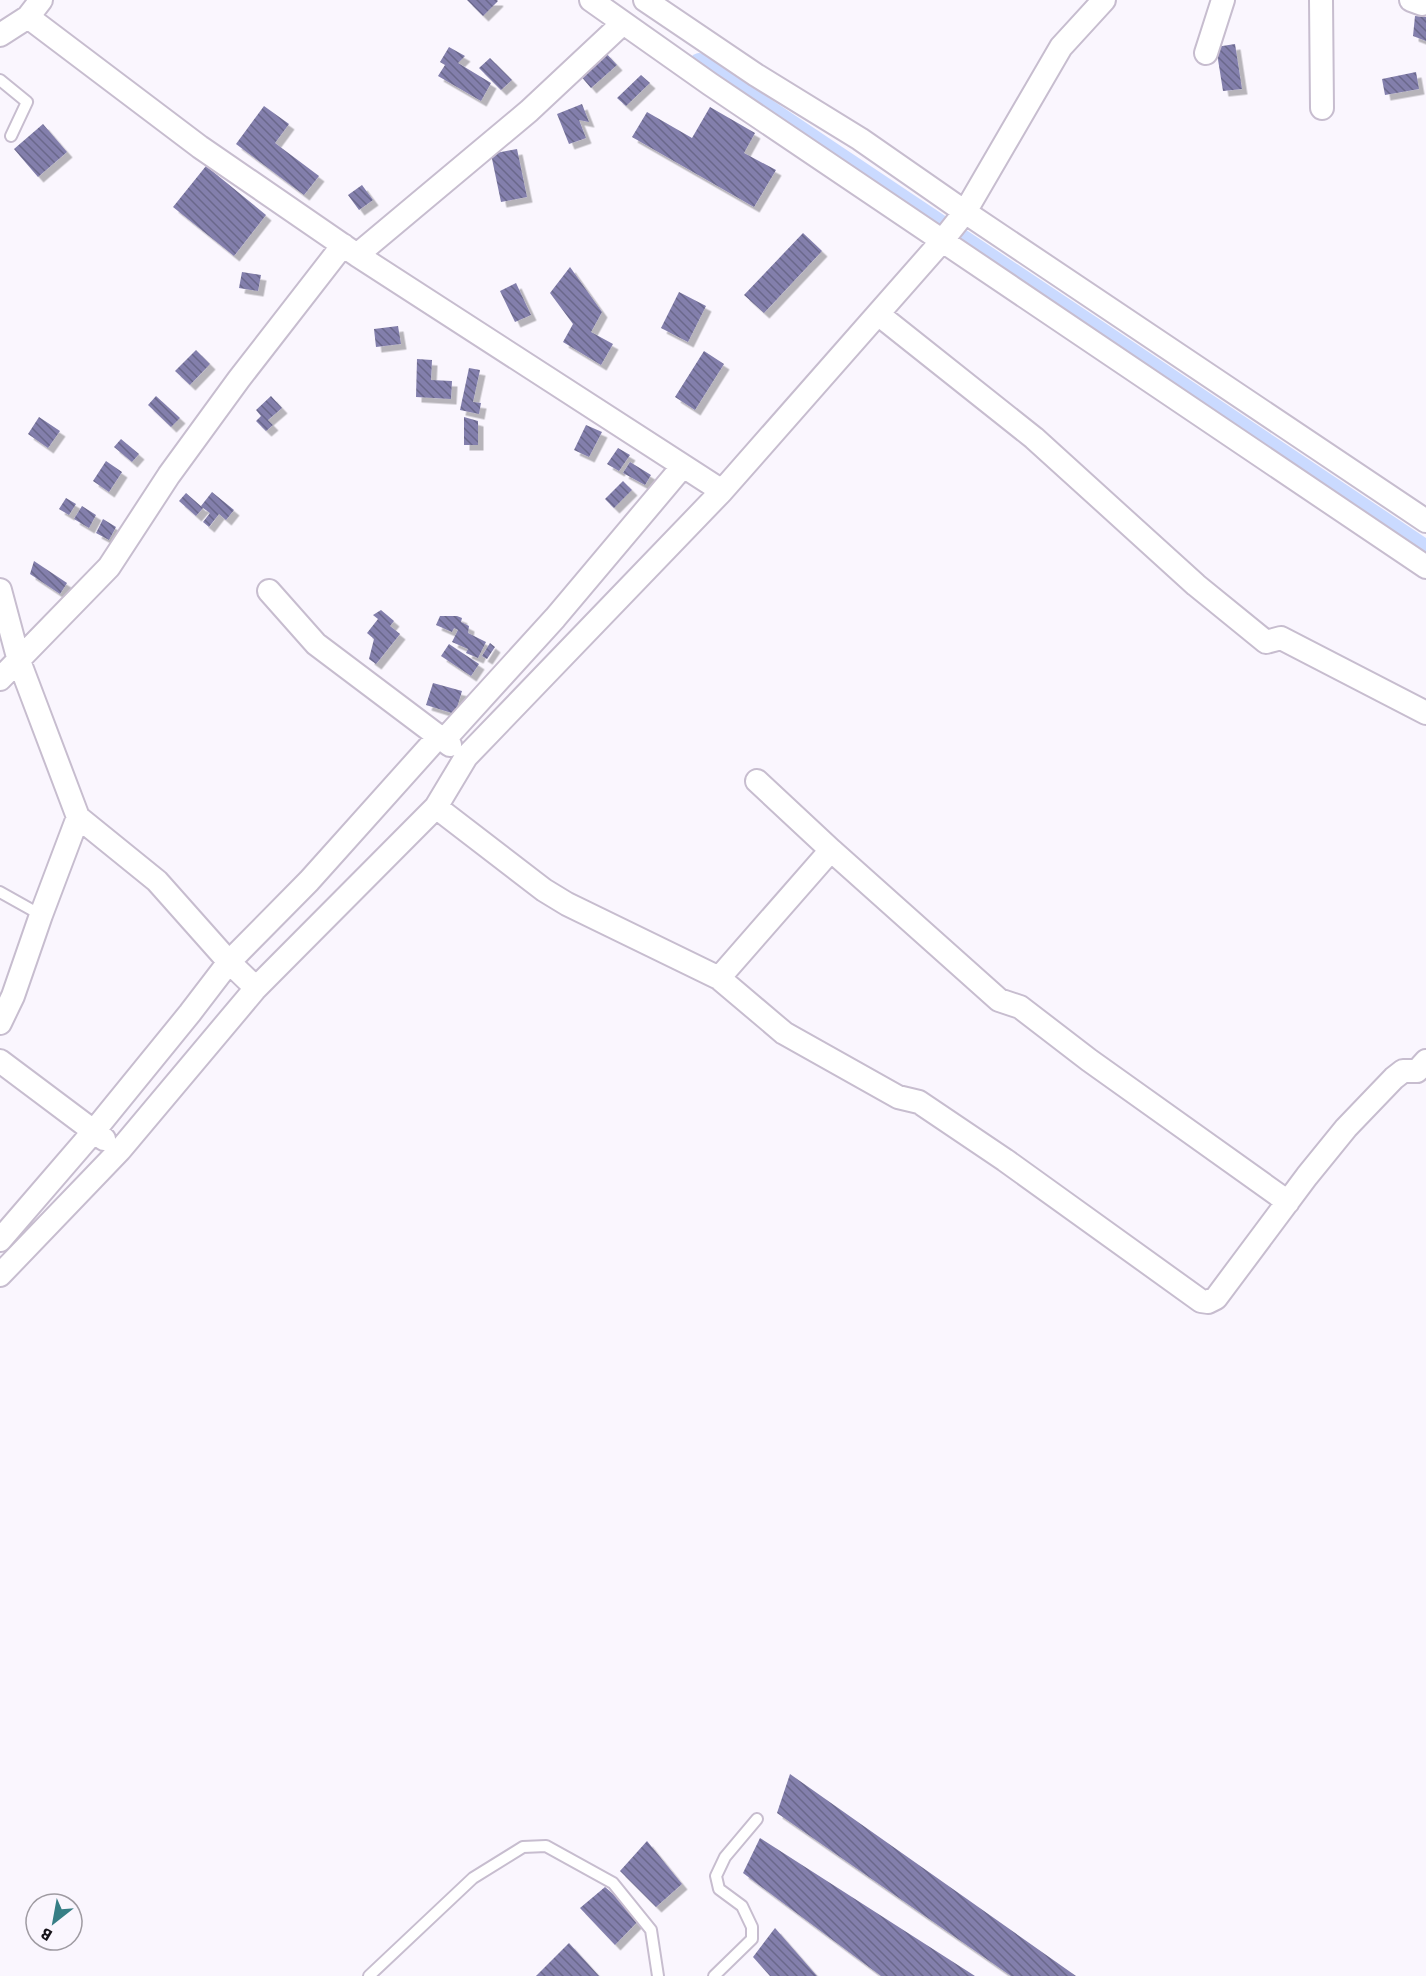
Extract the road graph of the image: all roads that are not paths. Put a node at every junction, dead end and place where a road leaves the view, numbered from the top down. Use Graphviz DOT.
graph roads {
  1 [pos="591,0"];
  2 [pos="1104,0"];
  3 [pos="1223,0"];
  4 [pos="1321,0"];
  5 [pos="652,2"];
  6 [pos="34,8"];
  7 [pos="624,23"];
  8 [pos="0,35"];
  9 [pos="1206,53"];
  10 [pos="0,80"];
  11 [pos="1322,108"];
  12 [pos="11,136"];
  13 [pos="965,212"];
  14 [pos="942,241"];
  15 [pos="350,250"];
  16 [pos="878,314"];
  17 [pos="683,466"];
  18 [pos="722,491"];
  19 [pos="1426,521"];
  20 [pos="1426,567"];
  21 [pos="0,590"];
  22 [pos="269,591"];
  23 [pos="19,661"];
  24 [pos="0,679"];
  25 [pos="1426,713"];
  26 [pos="441,738"];
  27 [pos="466,757"];
  28 [pos="758,781"];
  29 [pos="436,807"];
  30 [pos="78,817"];
  31 [pos="831,850"];
  32 [pos="0,892"];
  33 [pos="41,915"];
  34 [pos="229,962"];
  35 [pos="719,978"];
  36 [pos="256,988"];
  37 [pos="0,1023"];
  38 [pos="0,1061"];
  39 [pos="1426,1062"];
  40 [pos="94,1131"];
  41 [pos="120,1150"];
  42 [pos="1288,1202"];
  43 [pos="0,1240"];
  44 [pos="0,1275"];
  45 [pos="757,1819"];
  46 [pos="369,1976"];
  47 [pos="658,1976"];
  48 [pos="714,1976"];
  1 -- 7 [label="street"];
  2 -- 13 [label="street"];
  3 -- 9 [label="street"];
  4 -- 11 [label="street"];
  5 -- 13 [label="street"];
  6 -- 8 [label="street"];
  6 -- 15 [label="street"];
  7 -- 14 [label="street"];
  7 -- 15 [label="street"];
  10 -- 12 [label="lane"];
  13 -- 14 [label="street"];
  13 -- 19 [label="street"];
  14 -- 16 [label="street"];
  14 -- 20 [label="street"];
  15 -- 17 [label="street"];
  15 -- 23 [label="street"];
  16 -- 18 [label="street"];
  16 -- 25 [label="street"];
  17 -- 18 [label="street"];
  17 -- 26 [label="street"];
  18 -- 27 [label="street"];
  21 -- 23 [label="street"];
  22 -- 26 [label="street"];
  23 -- 24 [label="street"];
  23 -- 30 [label="street"];
  26 -- 27 [label="street"];
  26 -- 34 [label="street"];
  27 -- 29 [label="street"];
  28 -- 31 [label="street"];
  29 -- 35 [label="street"];
  29 -- 36 [label="street"];
  30 -- 33 [label="street"];
  30 -- 34 [label="street"];
  31 -- 35 [label="street"];
  31 -- 42 [label="street"];
  32 -- 33 [label="lane"];
  33 -- 37 [label="street"];
  34 -- 36 [label="street"];
  34 -- 40 [label="street"];
  35 -- 42 [label="street"];
  36 -- 41 [label="street"];
  38 -- 40 [label="street"];
  39 -- 42 [label="street"];
  40 -- 41 [label="street"];
  40 -- 43 [label="street"];
  41 -- 44 [label="street"];
  45 -- 48 [label="lane"];
  46 -- 47 [label="lane"];
}
